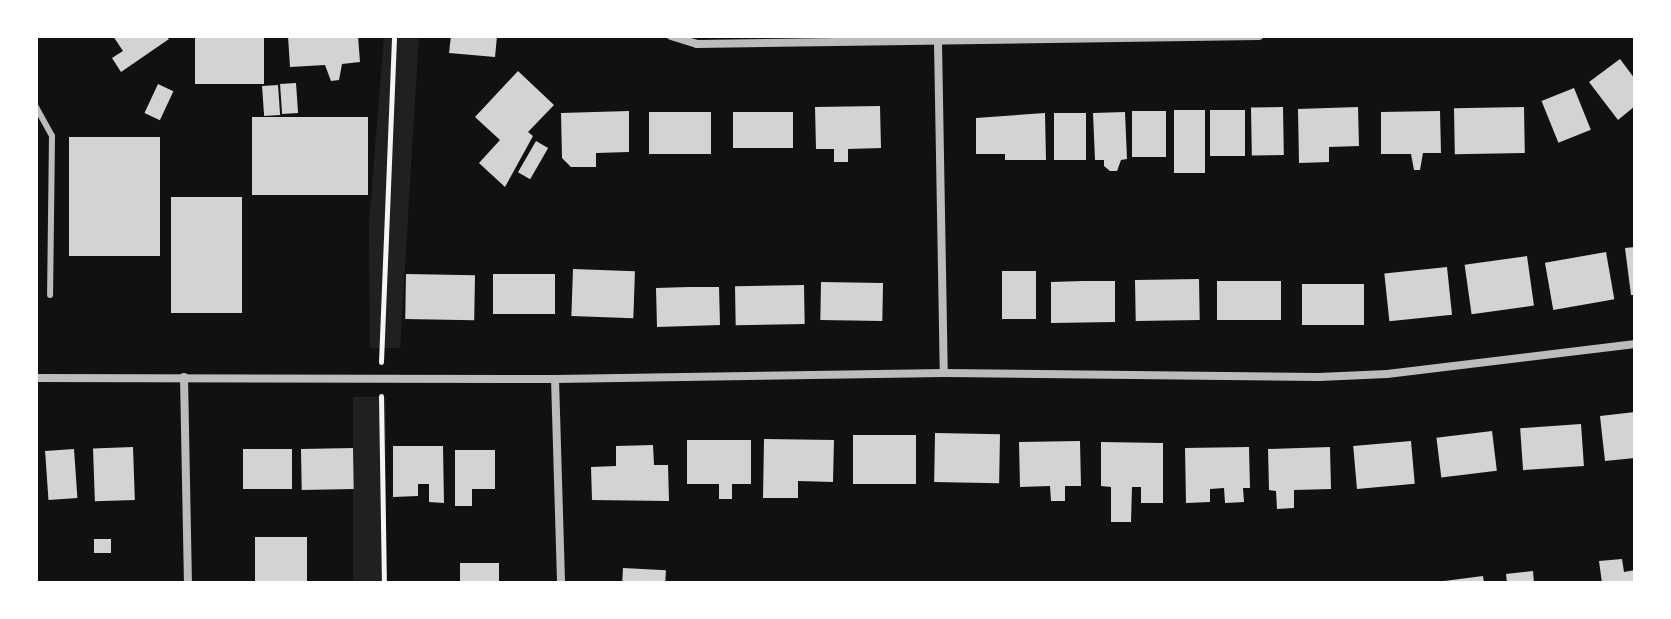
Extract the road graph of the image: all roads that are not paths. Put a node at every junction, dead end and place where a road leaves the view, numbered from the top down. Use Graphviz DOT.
graph roads {
  1 [pos="671,36"];
  2 [pos="1259,36"];
  3 [pos="938,42"];
  4 [pos="36,107"];
  5 [pos="50,295"];
  6 [pos="1635,344"];
  7 [pos="944,373"];
  8 [pos="184,377"];
  9 [pos="36,378"];
  10 [pos="555,379"];
  11 [pos="188,583"];
  12 [pos="561,583"];
  1 -- 3 [label="street"];
  2 -- 3 [label="street"];
  3 -- 7 [label="street"];
  4 -- 5 [label="lane"];
  6 -- 7 [label="street"];
  7 -- 10 [label="street"];
  8 -- 9 [label="street"];
  8 -- 10 [label="street"];
  8 -- 11 [label="street"];
  10 -- 12 [label="street"];
}
